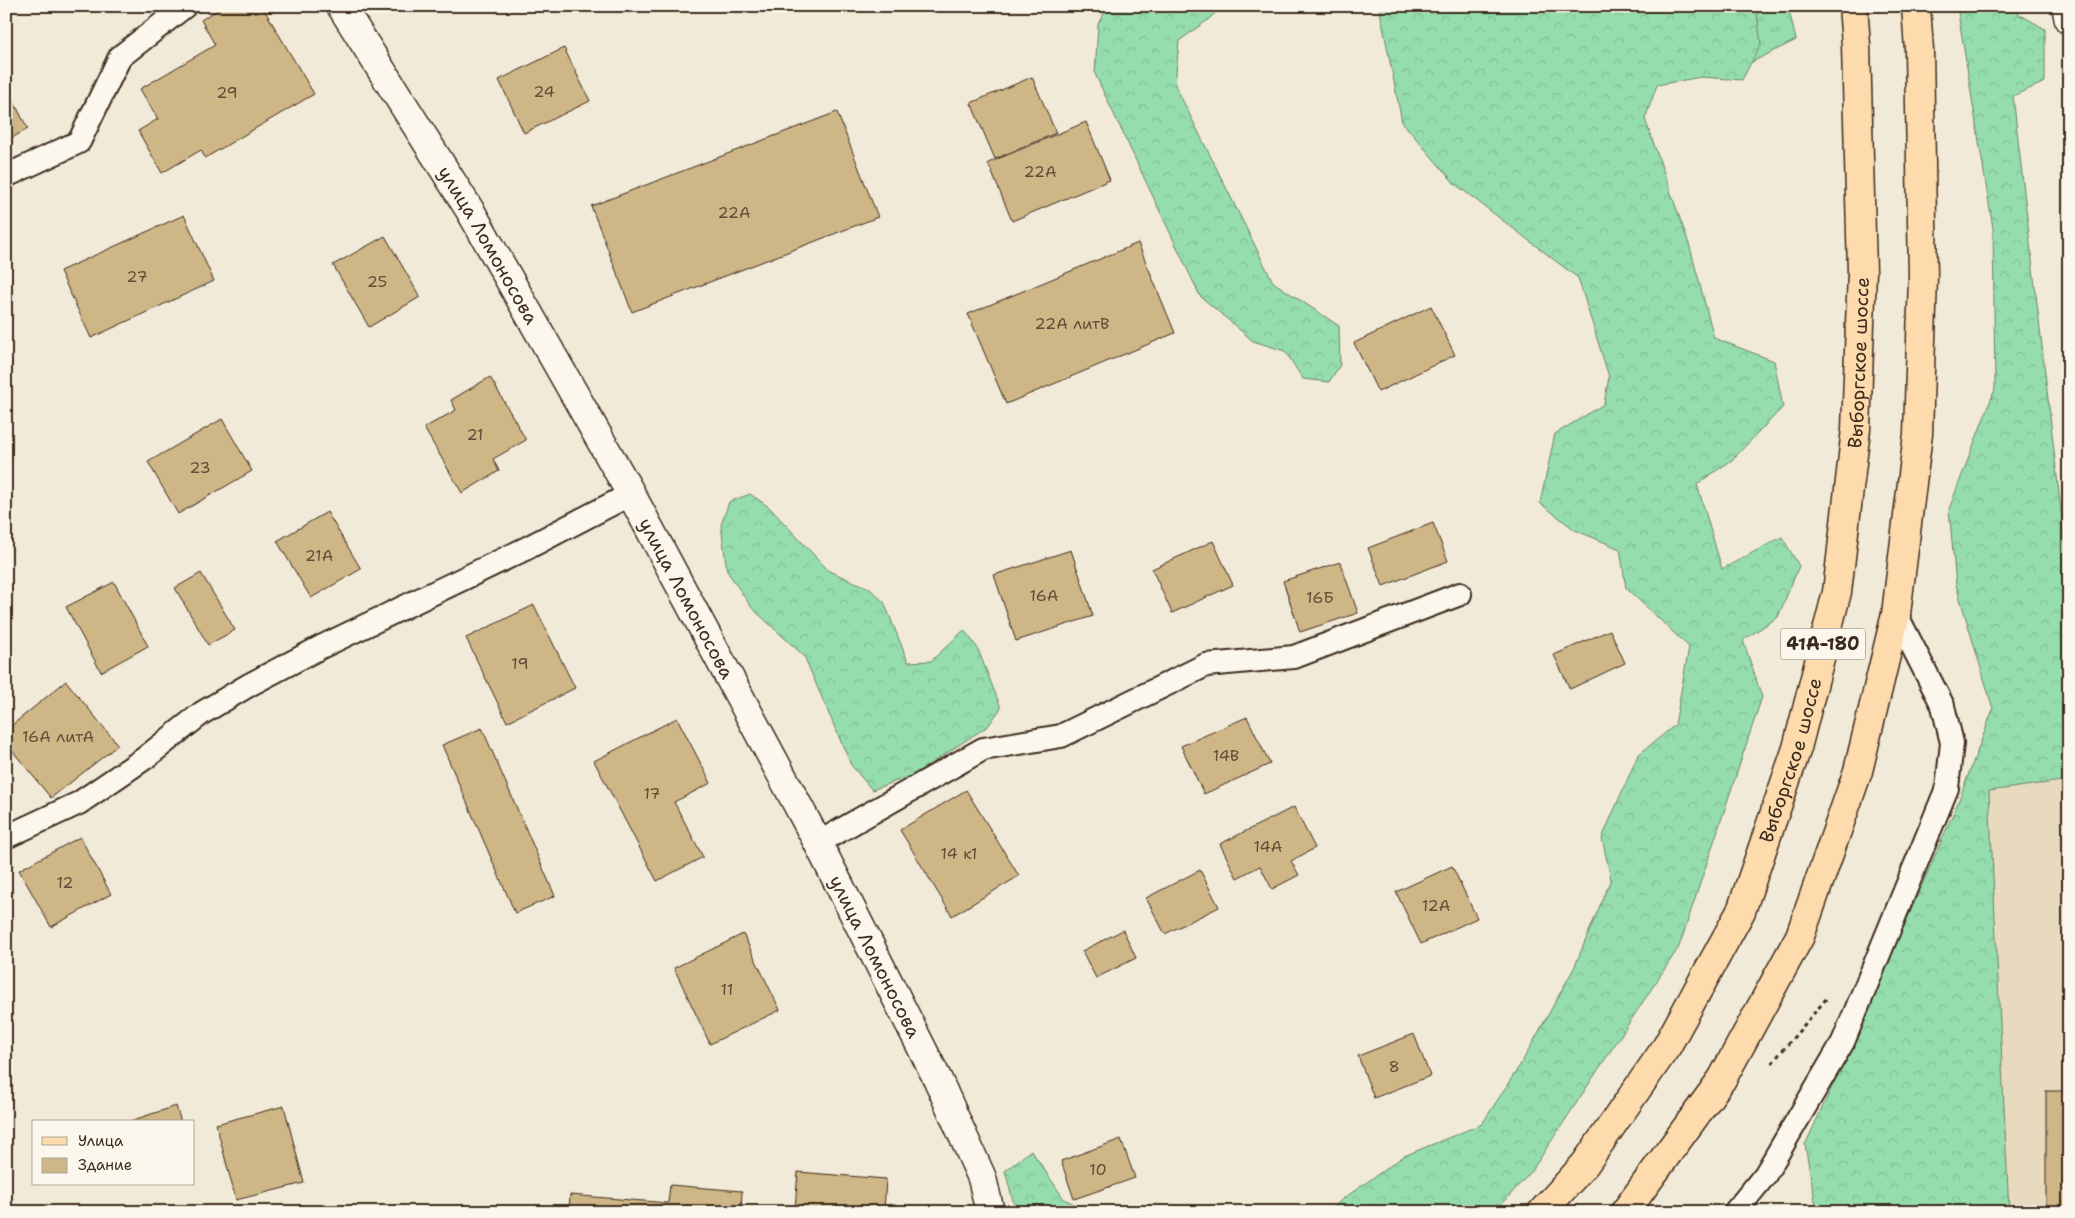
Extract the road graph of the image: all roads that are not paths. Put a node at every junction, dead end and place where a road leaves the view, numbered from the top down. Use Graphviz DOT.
graph roads {
  1 [pos="185,6"];
  2 [pos="341,6"];
  3 [pos="1853,6"];
  4 [pos="1916,6"];
  5 [pos="2066,6"];
  6 [pos="2069,20"];
  7 [pos="6,176"];
  8 [pos="631,494"];
  9 [pos="1460,594"];
  10 [pos="1896,614"];
  11 [pos="6,837"];
  12 [pos="818,843"];
  13 [pos="990,1212"];
  14 [pos="1542,1212"];
  15 [pos="1626,1212"];
  16 [pos="1735,1212"];
  1 -- 7 [label="lane"];
  2 -- 8 [label="street, улица Ломоносова"];
  3 -- 14 [label="main road, Выборгское шоссе / 41А-180"];
  4 -- 10 [label="main road, 41А-180"];
  5 -- 6 [label="street"];
  8 -- 11 [label="lane"];
  8 -- 12 [label="street, улица Ломоносова"];
  9 -- 12 [label="lane"];
  10 -- 15 [label="main road, 41А-180"];
  10 -- 16 [label="lane"];
  12 -- 13 [label="street, улица Ломоносова"];
}
